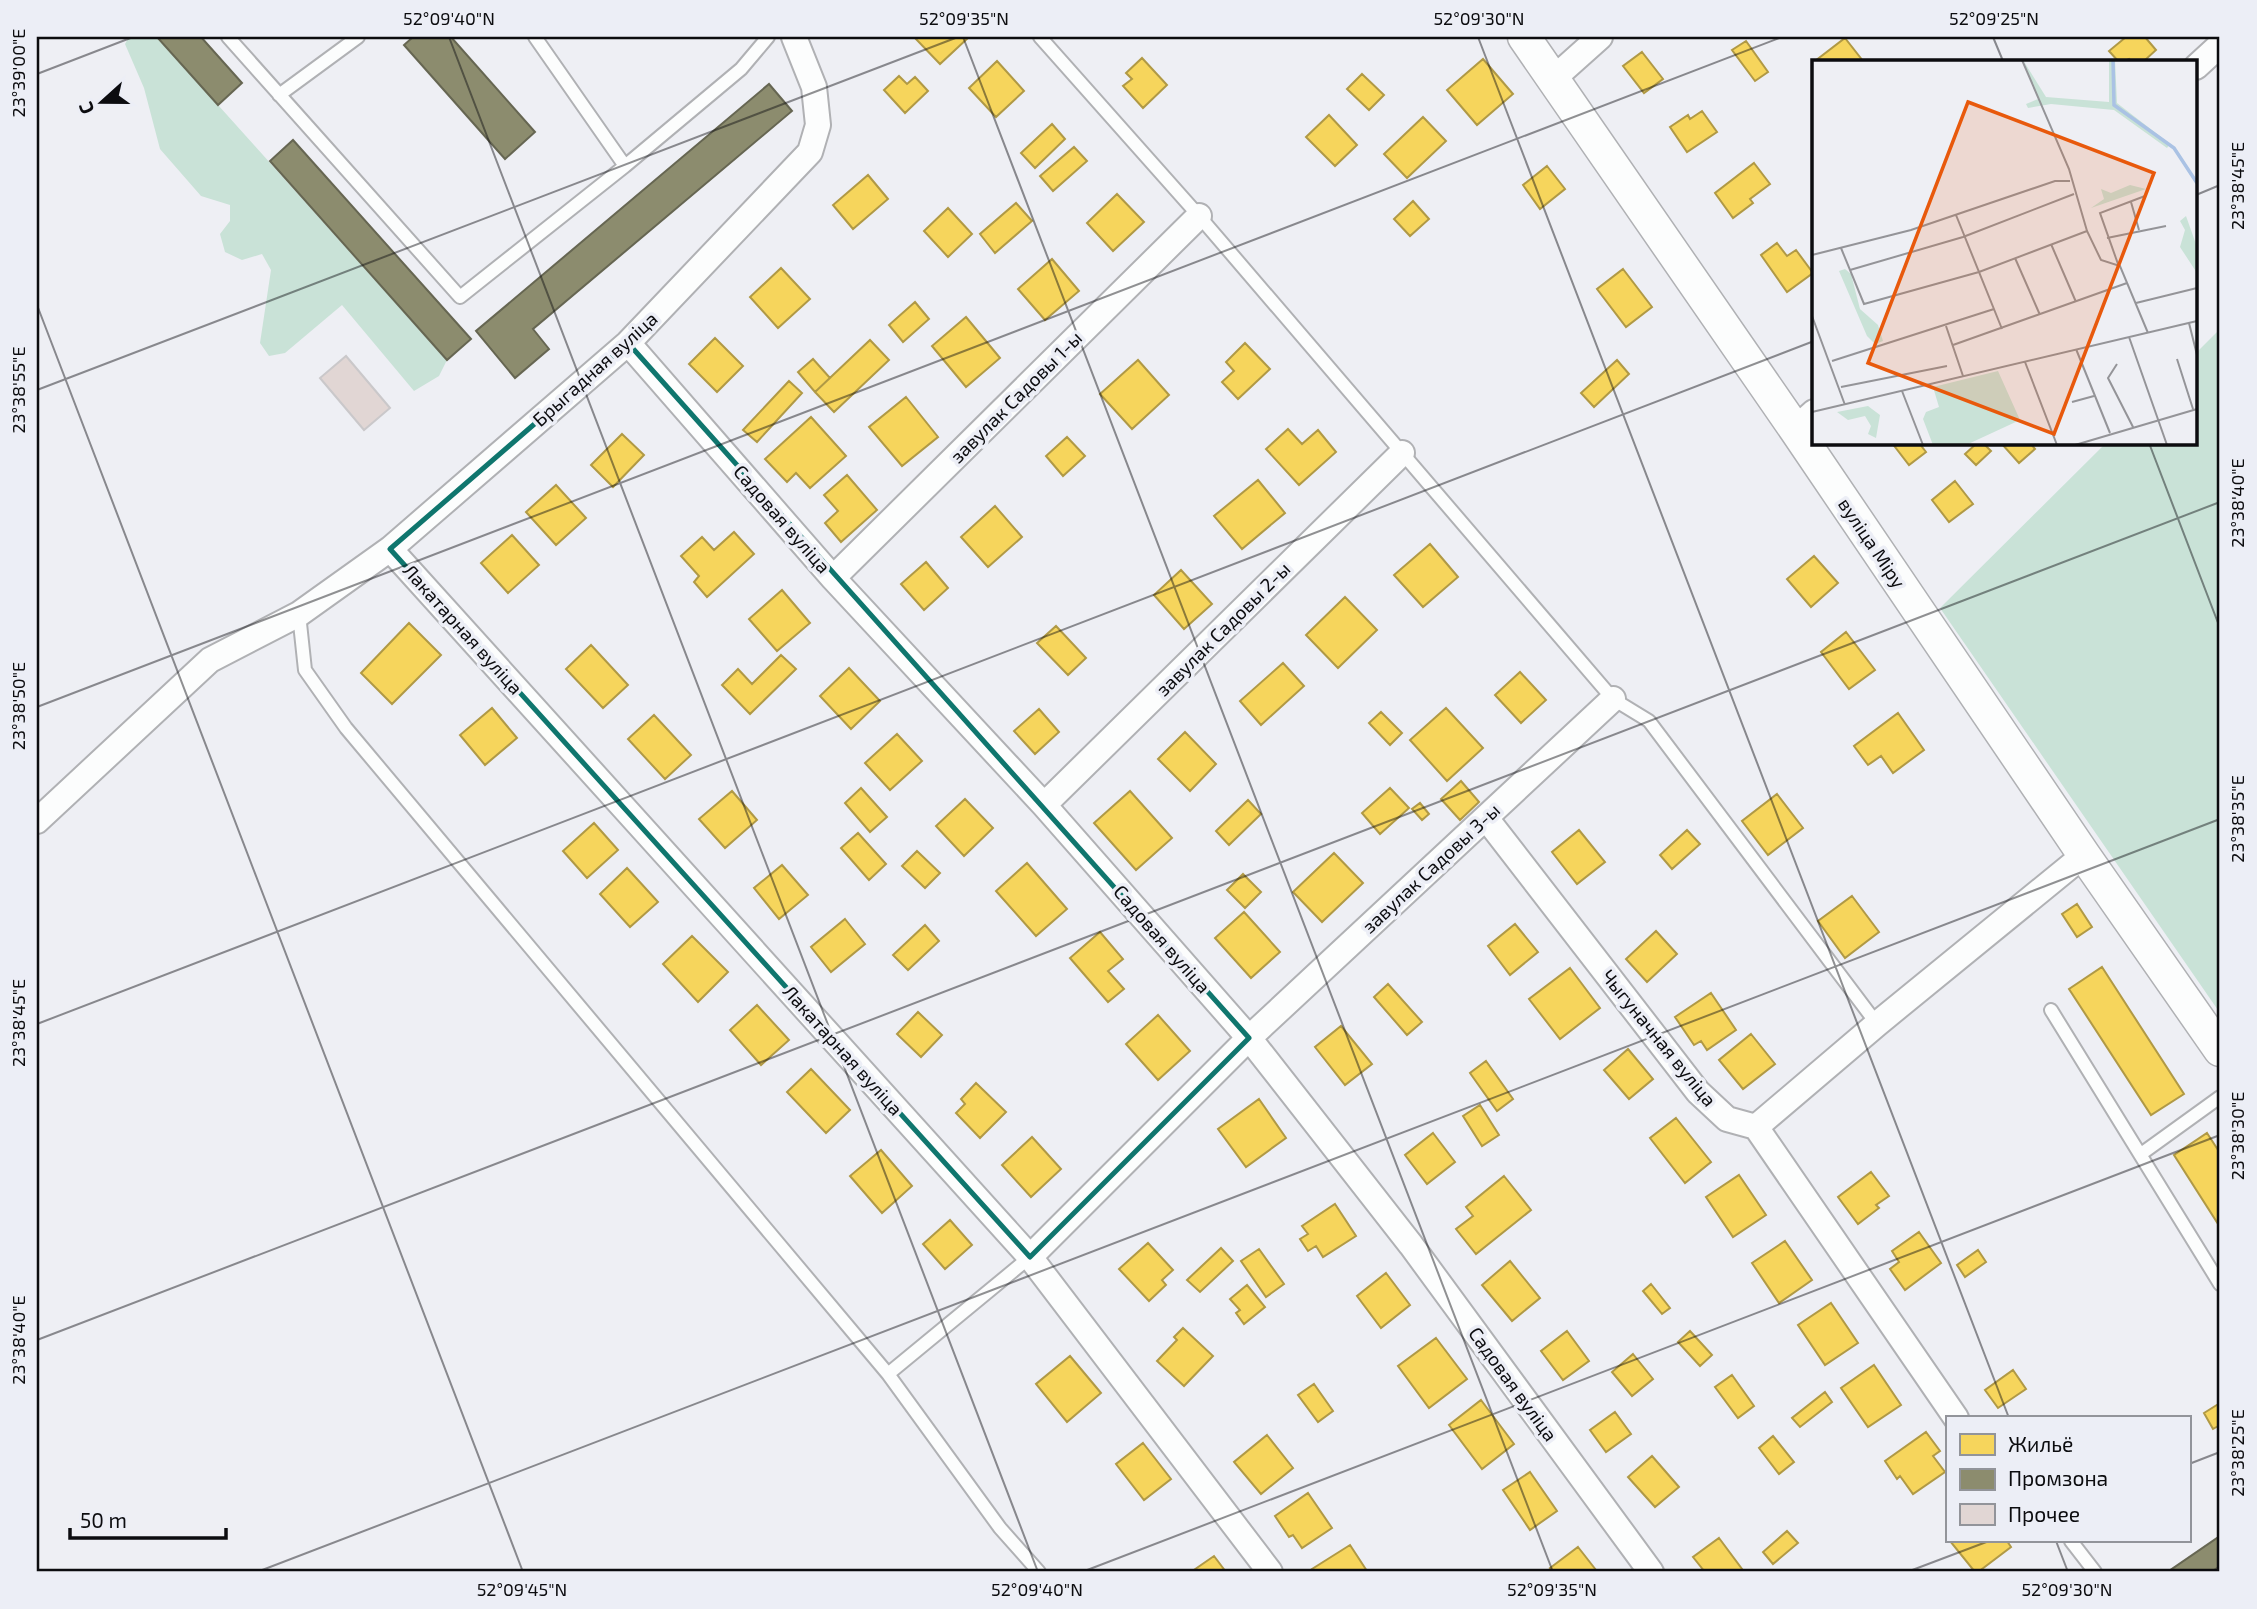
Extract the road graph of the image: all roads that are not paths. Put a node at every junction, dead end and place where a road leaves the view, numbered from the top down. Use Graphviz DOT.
graph roads {
  1 [pos="228,37"];
  2 [pos="358,37"];
  3 [pos="535,37"];
  4 [pos="768,37"];
  5 [pos="794,37"];
  6 [pos="1040,37"];
  7 [pos="1524,37"];
  8 [pos="1600,37"];
  9 [pos="2220,45"];
  10 [pos="2198,65"];
  11 [pos="1553,79"];
  12 [pos="279,94"];
  13 [pos="625,166"];
  14 [pos="1199,216"];
  15 [pos="628,343"];
  16 [pos="1805,421"];
  17 [pos="1820,444"];
  18 [pos="1402,453"];
  19 [pos="390,548"];
  20 [pos="833,578"];
  21 [pos="299,614"];
  22 [pos="1613,699"];
  23 [pos="1044,804"];
  24 [pos="1486,818"];
  25 [pos="37,821"];
  26 [pos="2084,855"];
  27 [pos="2052,1010"];
  28 [pos="1877,1024"];
  29 [pos="1249,1038"];
  30 [pos="2220,1050"];
  31 [pos="2220,1097"];
  32 [pos="1756,1127"];
  33 [pos="2141,1154"];
  34 [pos="1030,1256"];
  35 [pos="2220,1284"];
  36 [pos="888,1374"];
  37 [pos="1955,1416"];
  38 [pos="2072,1542"];
  39 [pos="1039,1572"];
  40 [pos="1270,1572"];
  41 [pos="1651,1572"];
  42 [pos="2095,1572"];
  1 -- 12 [label="lane"];
  2 -- 12 [label="lane"];
  3 -- 13 [label="lane"];
  4 -- 13 [label="lane"];
  5 -- 15 [label="street, Брыгадная вуліца"];
  6 -- 14 [label="lane"];
  7 -- 11 [label="street, вуліца Міру"];
  8 -- 11 [label="street"];
  9 -- 10 [label="street"];
  11 -- 16 [label="street, вуліца Міру"];
  12 -- 13 [label="lane"];
  14 -- 18 [label="lane"];
  14 -- 20 [label="street, завулак Садовы 1-ы"];
  15 -- 19 [label="street, Брыгадная вуліца"];
  15 -- 20 [label="street, Садовая вуліца"];
  17 -- 26 [label="street, вуліца Міру"];
  18 -- 22 [label="lane"];
  18 -- 23 [label="street, завулак Садовы 2-ы"];
  19 -- 21 [label="street, Брыгадная вуліца"];
  19 -- 34 [label="street, Лакатарная вуліца"];
  20 -- 23 [label="street, Садовая вуліца"];
  21 -- 25 [label="street, Брыгадная вуліца"];
  21 -- 36 [label="lane"];
  22 -- 24 [label="street, завулак Садовы 3-ы"];
  22 -- 28 [label="lane"];
  23 -- 29 [label="street, Садовая вуліца"];
  24 -- 29 [label="street, завулак Садовы 3-ы"];
  24 -- 32 [label="street, Чыгуначная вуліца"];
  26 -- 28 [label="street"];
  26 -- 30 [label="street, вуліца Міру"];
  27 -- 33 [label="lane"];
  28 -- 32 [label="street"];
  29 -- 34 [label="street, завулак Садовы 3-ы"];
  29 -- 41 [label="street, Садовая вуліца"];
  31 -- 33 [label="lane"];
  32 -- 37 [label="street"];
  33 -- 35 [label="lane"];
  34 -- 36 [label="lane"];
  34 -- 40 [label="street, Лакатарная вуліца"];
  36 -- 39 [label="lane"];
  38 -- 42 [label="lane"];
}
